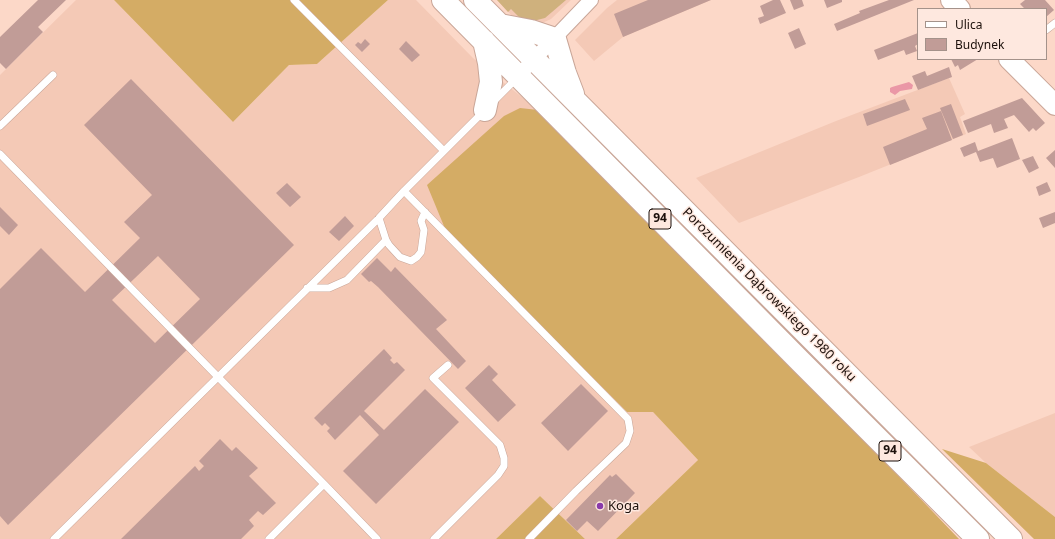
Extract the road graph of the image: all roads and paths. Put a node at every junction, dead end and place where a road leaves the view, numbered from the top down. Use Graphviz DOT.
graph roads {
  1 [pos="294,0"];
  2 [pos="443,0"];
  3 [pos="475,0"];
  4 [pos="591,0"];
  5 [pos="951,0"];
  6 [pos="959,8"];
  7 [pos="1055,23"];
  8 [pos="500,25"];
  9 [pos="1047,29"];
  10 [pos="555,39"];
  11 [pos="484,41"];
  12 [pos="535,60"];
  13 [pos="1010,60"];
  14 [pos="53,75"];
  15 [pos="518,76"];
  16 [pos="576,101"];
  17 [pos="1055,105"];
  18 [pos="485,110"];
  19 [pos="0,126"];
  20 [pos="444,151"];
  21 [pos="0,154"];
  22 [pos="404,190"];
  23 [pos="425,212"];
  24 [pos="379,218"];
  25 [pos="386,240"];
  26 [pos="308,288"];
  27 [pos="448,365"];
  28 [pos="218,377"];
  29 [pos="324,484"];
  30 [pos="54,539"];
  31 [pos="269,539"];
  32 [pos="377,539"];
  33 [pos="434,539"];
  34 [pos="529,539"];
  35 [pos="978,539"];
  36 [pos="1011,539"];
  1 -- 20 [label="lane"];
  2 -- 11 [label="main road, Porozumienia Dąbrowskiego 1980 roku / 94"];
  3 -- 8 [label="main road, Porozumienia Dąbrowskiego 1980 roku / 94"];
  4 -- 10 [label="street"];
  5 -- 6 [label="street"];
  7 -- 9 [label="lane"];
  8 -- 10 [label="main road"];
  8 -- 12 [label="main road, Porozumienia Dąbrowskiego 1980 roku / 94"];
  10 -- 12 [label="street"];
  10 -- 16 [label="main road"];
  11 -- 15 [label="main road, Porozumienia Dąbrowskiego 1980 roku / 94"];
  11 -- 18 [label="main road"];
  12 -- 15 [label="street"];
  12 -- 16 [label="main road, Porozumienia Dąbrowskiego 1980 roku / 94"];
  13 -- 17 [label="street"];
  14 -- 19 [label="lane"];
  15 -- 18 [label="lane"];
  15 -- 35 [label="main road, Porozumienia Dąbrowskiego 1980 roku / 94"];
  16 -- 36 [label="main road, Porozumienia Dąbrowskiego 1980 roku / 94"];
  18 -- 20 [label="lane"];
  20 -- 22 [label="lane"];
  21 -- 28 [label="lane"];
  22 -- 23 [label="lane"];
  22 -- 24 [label="lane"];
  23 -- 25 [label="lane"];
  23 -- 34 [label="lane"];
  24 -- 25 [label="lane"];
  24 -- 26 [label="lane"];
  25 -- 26 [label="lane"];
  26 -- 28 [label="lane"];
  27 -- 33 [label="lane"];
  28 -- 29 [label="lane"];
  28 -- 30 [label="lane"];
  29 -- 31 [label="lane"];
  29 -- 32 [label="lane"];
}
